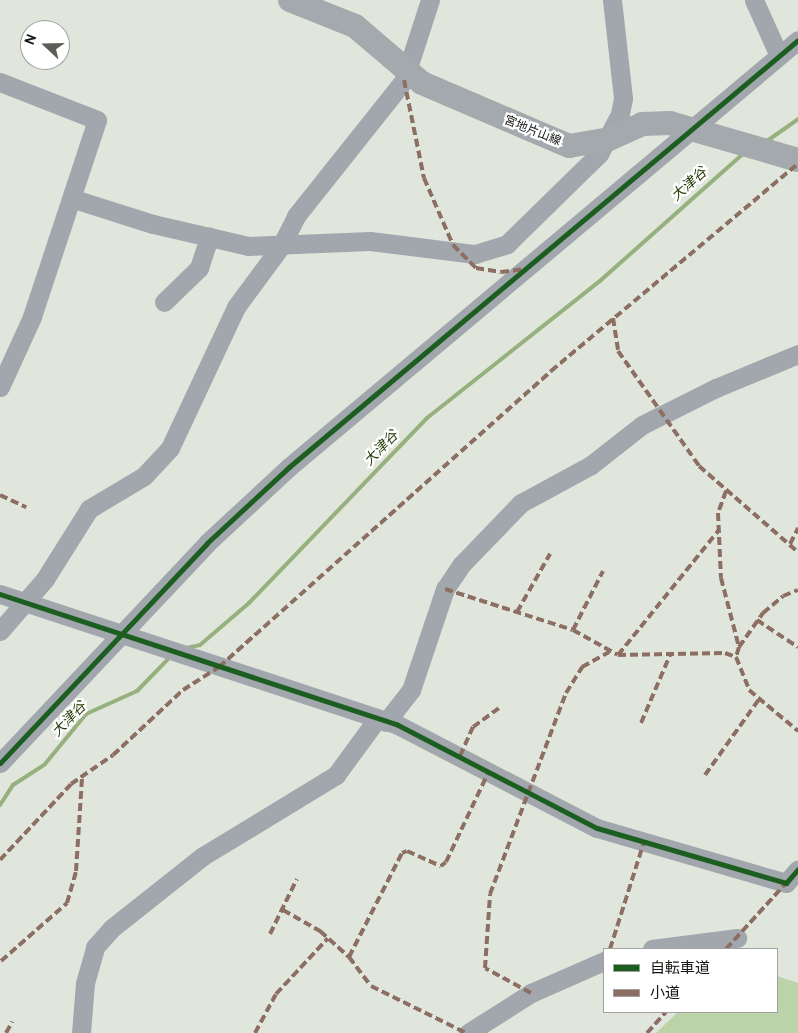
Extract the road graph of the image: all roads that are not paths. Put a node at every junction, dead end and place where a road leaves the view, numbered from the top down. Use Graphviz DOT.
graph roads {
  1 [pos="290,0"];
  2 [pos="430,0"];
  3 [pos="612,0"];
  4 [pos="754,0"];
  5 [pos="798,40"];
  6 [pos="779,56"];
  7 [pos="407,71"];
  8 [pos="0,82"];
  9 [pos="705,131"];
  10 [pos="608,139"];
  11 [pos="788,157"];
  12 [pos="74,199"];
  13 [pos="209,237"];
  14 [pos="281,246"];
  15 [pos="164,302"];
  16 [pos="798,354"];
  17 [pos="0,387"];
  18 [pos="0,594"];
  19 [pos="27,602"];
  20 [pos="0,631"];
  21 [pos="126,636"];
  22 [pos="382,721"];
  23 [pos="0,763"];
  24 [pos="798,869"];
  25 [pos="738,938"];
  26 [pos="660,948"];
  27 [pos="603,961"];
  28 [pos="81,1033"];
  29 [pos="468,1033"];
  1 -- 7 [label="main road, 宮地片山線"];
  2 -- 7 [label="street"];
  3 -- 10 [label="street"];
  4 -- 6 [label="street"];
  5 -- 6 [label="street"];
  6 -- 9 [label="street"];
  7 -- 10 [label="main road, 宮地片山線"];
  7 -- 14 [label="street"];
  8 -- 12 [label="street"];
  9 -- 10 [label="main road, 宮地片山線"];
  9 -- 11 [label="main road, 宮地片山線"];
  9 -- 21 [label="street"];
  10 -- 14 [label="street"];
  12 -- 13 [label="street"];
  12 -- 17 [label="street"];
  13 -- 14 [label="street"];
  13 -- 15 [label="street"];
  14 -- 19 [label="street"];
  16 -- 22 [label="street"];
  18 -- 19 [label="street"];
  19 -- 20 [label="street"];
  19 -- 21 [label="street"];
  21 -- 22 [label="street"];
  21 -- 23 [label="street"];
  22 -- 24 [label="street"];
  22 -- 28 [label="street"];
  25 -- 26 [label="street"];
  27 -- 29 [label="street"];
}
